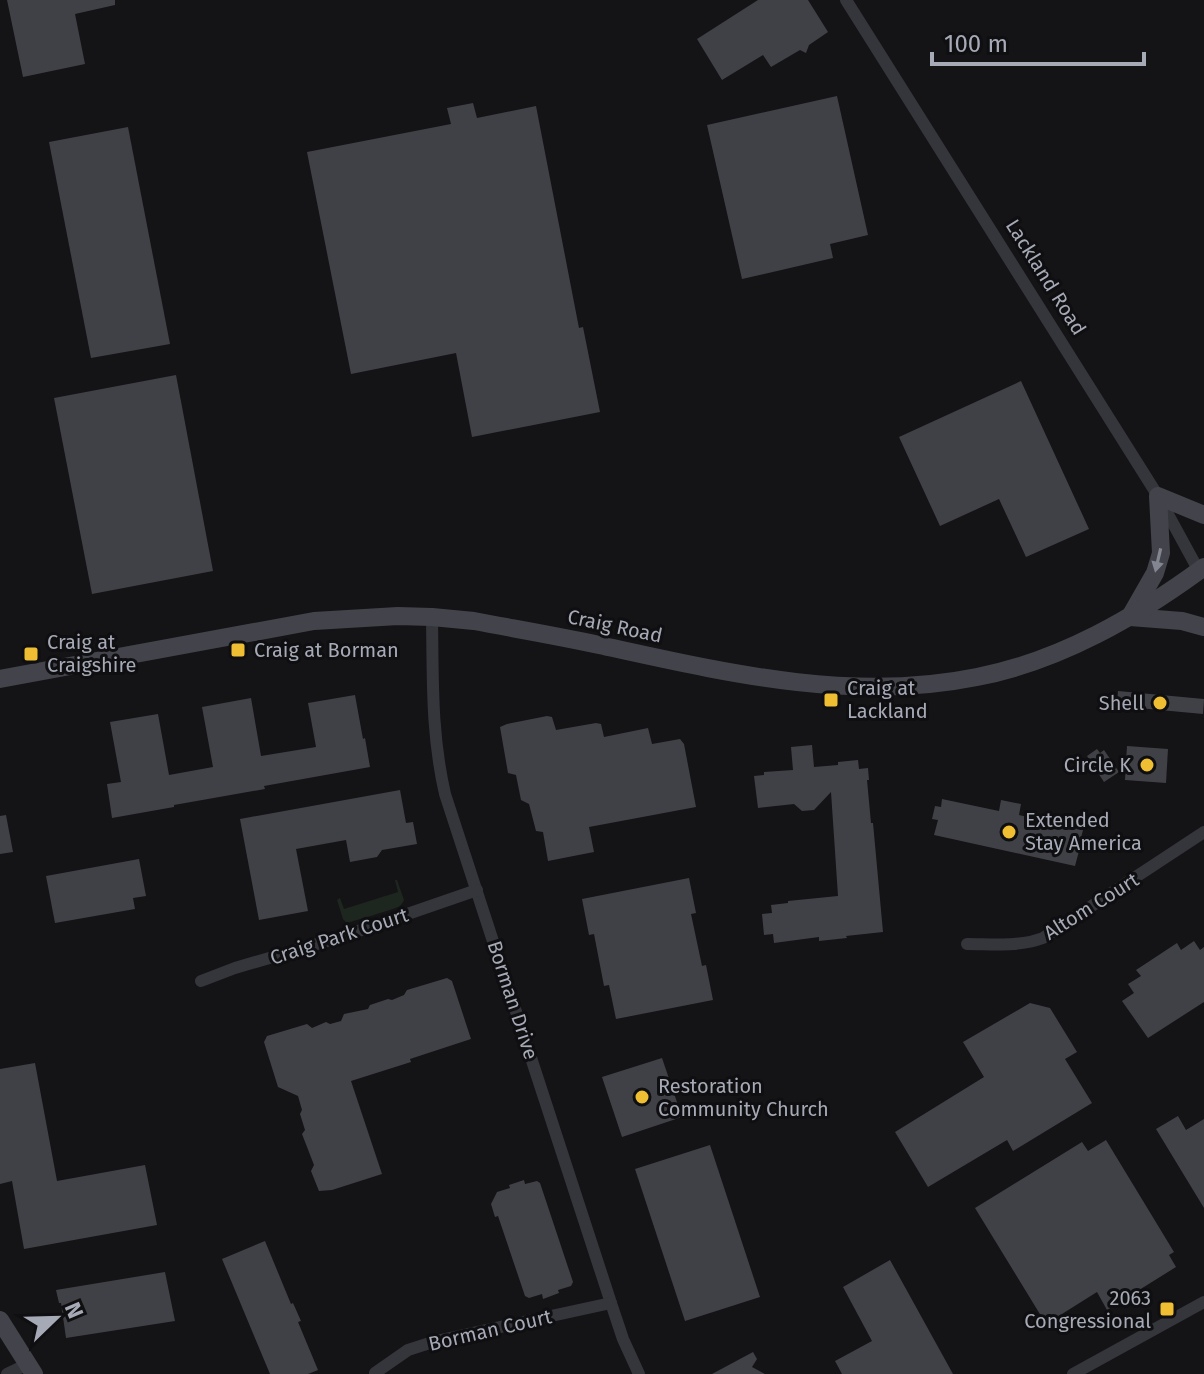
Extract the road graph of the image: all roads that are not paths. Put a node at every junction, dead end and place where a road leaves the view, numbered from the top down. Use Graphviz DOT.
graph roads {
  1 [pos="846,0"];
  2 [pos="1158,496"];
  3 [pos="1204,515"];
  4 [pos="1202,572"];
  5 [pos="432,617"];
  6 [pos="1130,617"];
  7 [pos="1204,627"];
  8 [pos="0,679"];
  9 [pos="1204,832"];
  10 [pos="477,890"];
  11 [pos="967,944"];
  12 [pos="201,981"];
  13 [pos="1204,1302"];
  14 [pos="611,1303"];
  15 [pos="0,1320"];
  16 [pos="31,1369"];
  17 [pos="375,1373"];
  18 [pos="7,1374"];
  19 [pos="639,1374"];
  20 [pos="1073,1374"];
  1 -- 2 [label="street, Lackland Road"];
  2 -- 3 [label="main road"];
  2 -- 4 [label="street, Lackland Road"];
  2 -- 6 [label="main road, one-way"];
  4 -- 6 [label="main road, Craig Road"];
  5 -- 6 [label="main road, Craig Road"];
  5 -- 8 [label="main road, Craig Road"];
  5 -- 10 [label="street, Borman Drive"];
  6 -- 7 [label="main road"];
  9 -- 11 [label="street, Altom Court"];
  10 -- 12 [label="street, Craig Park Court"];
  10 -- 14 [label="street, Borman Drive"];
  13 -- 20 [label="street"];
  14 -- 17 [label="street, Borman Court"];
  14 -- 19 [label="street, Borman Drive"];
  15 -- 16 [label="main road"];
  16 -- 18 [label="street"];
}
